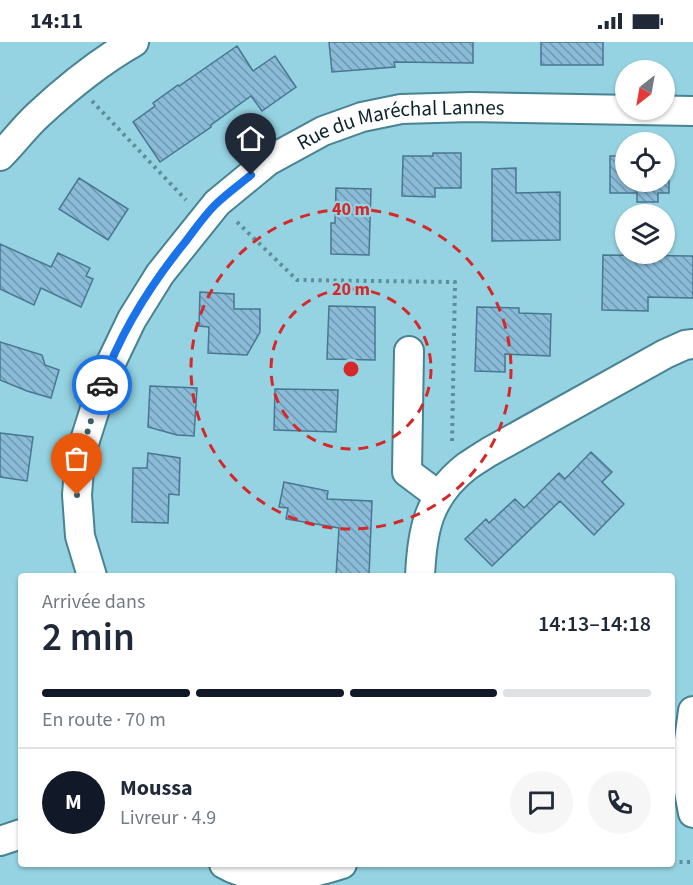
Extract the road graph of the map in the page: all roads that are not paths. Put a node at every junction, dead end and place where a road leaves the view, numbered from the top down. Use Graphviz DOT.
graph roads {
  1 [pos="134,42"];
  2 [pos="693,111"];
  3 [pos="0,156"];
  4 [pos="693,344"];
  5 [pos="409,351"];
  6 [pos="439,496"];
  7 [pos="91,573"];
  8 [pos="420,573"];
  9 [pos="693,711"];
  10 [pos="693,813"];
  11 [pos="18,835"];
  12 [pos="0,841"];
  13 [pos="229,867"];
  14 [pos="333,867"];
  1 -- 3 [label="street"];
  2 -- 7 [label="street, Rue du Maréchal Lannes"];
  4 -- 6 [label="street"];
  5 -- 6 [label="street"];
  6 -- 8 [label="street"];
  9 -- 10 [label="street"];
  11 -- 12 [label="street"];
  13 -- 14 [label="street"];
}
